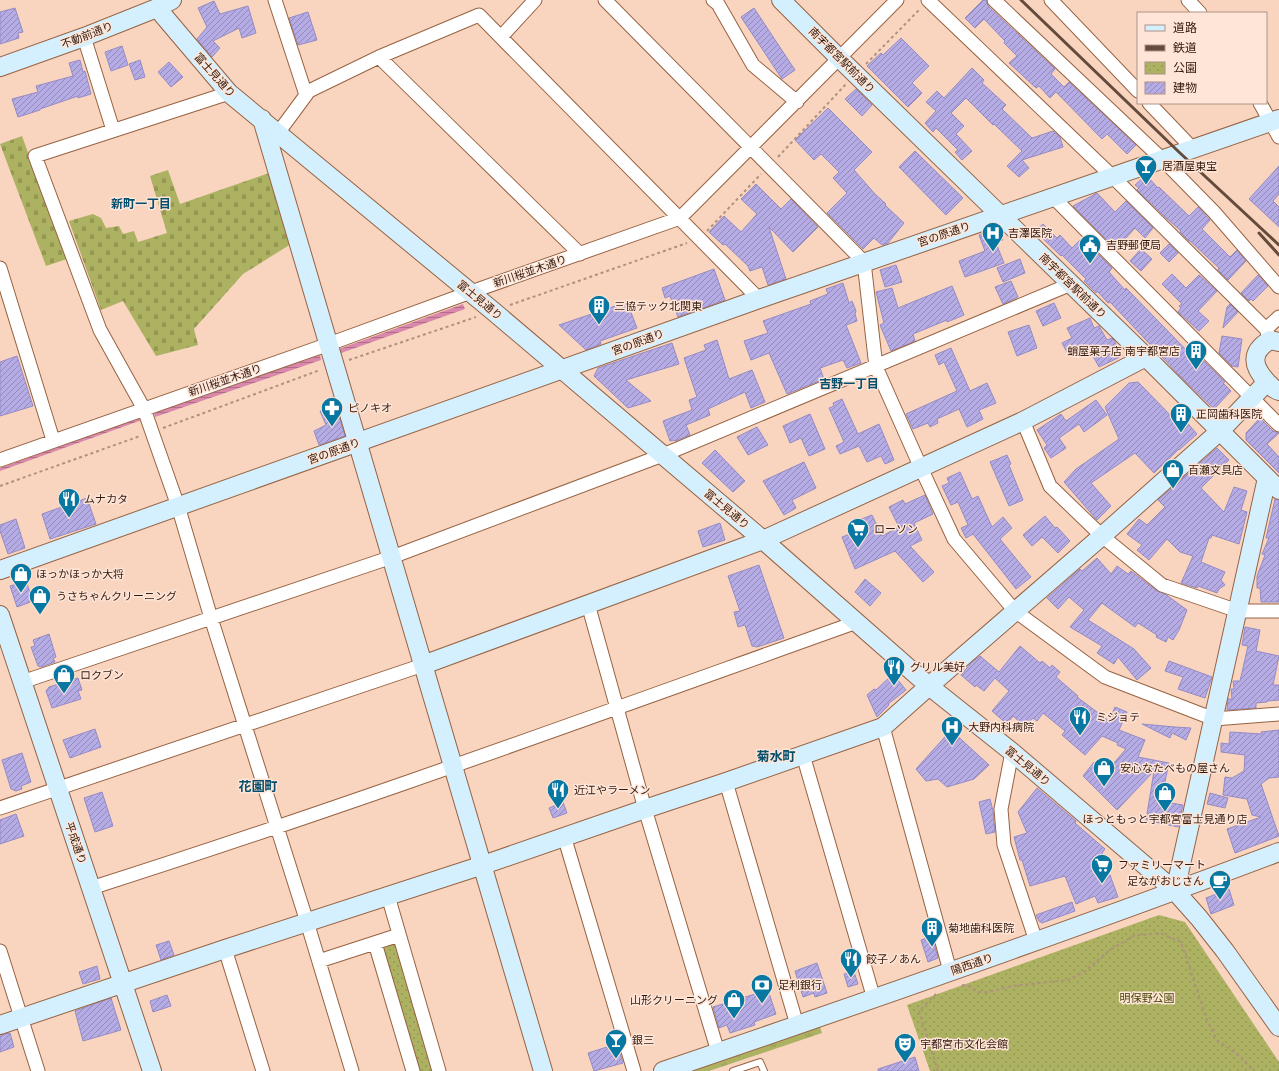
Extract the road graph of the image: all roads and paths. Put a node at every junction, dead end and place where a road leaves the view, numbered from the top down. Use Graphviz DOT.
graph roads {
  1 [pos="275,0"];
  2 [pos="535,0"];
  3 [pos="605,0"];
  4 [pos="713,0"];
  5 [pos="781,0"];
  6 [pos="897,0"];
  7 [pos="928,0"];
  8 [pos="994,0"];
  9 [pos="1051,0"];
  10 [pos="1188,0"];
  11 [pos="161,3"];
  12 [pos="1199,12"];
  13 [pos="84,37"];
  14 [pos="501,37"];
  15 [pos="379,56"];
  16 [pos="840,58"];
  17 [pos="0,67"];
  18 [pos="1137,90"];
  19 [pos="229,93"];
  20 [pos="306,95"];
  21 [pos="796,102"];
  22 [pos="1150,104"];
  23 [pos="1261,104"];
  24 [pos="262,119"];
  25 [pos="1276,126"];
  26 [pos="113,130"];
  27 [pos="278,133"];
  28 [pos="751,147"];
  29 [pos="1193,149"];
  30 [pos="1163,160"];
  31 [pos="1113,177"];
  32 [pos="1053,197"];
  33 [pos="1000,215"];
  34 [pos="680,218"];
  35 [pos="580,254"];
  36 [pos="864,262"];
  37 [pos="0,268"];
  38 [pos="1071,284"];
  39 [pos="1279,287"];
  40 [pos="471,292"];
  41 [pos="759,299"];
  42 [pos="1279,317"];
  43 [pos="1272,337"];
  44 [pos="329,344"];
  45 [pos="1146,357"];
  46 [pos="876,366"];
  47 [pos="561,369"];
  48 [pos="1273,386"];
  49 [pos="1251,398"];
  50 [pos="144,408"];
  51 [pos="1023,421"];
  52 [pos="1279,426"];
  53 [pos="1220,431"];
  54 [pos="53,440"];
  55 [pos="358,442"];
  56 [pos="663,455"];
  57 [pos="0,460"];
  58 [pos="921,468"];
  59 [pos="1273,484"];
  60 [pos="178,506"];
  61 [pos="1102,536"];
  62 [pos="763,540"];
  63 [pos="392,558"];
  64 [pos="0,570"];
  65 [pos="588,604"];
  66 [pos="1015,611"];
  67 [pos="1238,611"];
  68 [pos="1279,612"];
  69 [pos="0,615"];
  70 [pos="211,618"];
  71 [pos="857,622"];
  72 [pos="423,665"];
  73 [pos="22,682"];
  74 [pos="929,686"];
  75 [pos="616,708"];
  76 [pos="1279,714"];
  77 [pos="1214,719"];
  78 [pos="245,725"];
  79 [pos="883,727"];
  80 [pos="1012,752"];
  81 [pos="803,755"];
  82 [pos="454,766"];
  83 [pos="726,782"];
  84 [pos="58,788"];
  85 [pos="0,808"];
  86 [pos="645,809"];
  87 [pos="277,827"];
  88 [pos="564,836"];
  89 [pos="1279,852"];
  90 [pos="482,865"];
  91 [pos="92,888"];
  92 [pos="1175,891"];
  93 [pos="388,896"];
  94 [pos="307,922"];
  95 [pos="399,935"];
  96 [pos="1036,941"];
  97 [pos="375,943"];
  98 [pos="225,949"];
  99 [pos="0,952"];
  100 [pos="319,961"];
  101 [pos="950,971"];
  102 [pos="124,983"];
  103 [pos="962,984"];
  104 [pos="940,990"];
  105 [pos="874,999"];
  106 [pos="22,1017"];
  107 [pos="0,1025"];
  108 [pos="797,1026"];
  109 [pos="1279,1027"];
  110 [pos="718,1052"];
  111 [pos="38,1071"];
  112 [pos="152,1071"];
  113 [pos="262,1071"];
  114 [pos="352,1071"];
  115 [pos="413,1071"];
  116 [pos="439,1071"];
  117 [pos="544,1071"];
  118 [pos="634,1071"];
  119 [pos="662,1071"];
  120 [pos="733,1071"];
  121 [pos="764,1071"];
  122 [pos="938,1071"];
  123 [pos="1254,1071"];
  1 -- 20 [label="street"];
  2 -- 14 [label="street"];
  3 -- 28 [label="street"];
  4 -- 21 [label="street"];
  5 -- 16 [label="street, 南宇都宮駅前通り"];
  6 -- 16 [label="street, 新川桜並木通り"];
  7 -- 31 [label="street"];
  8 -- 30 [label="street"];
  9 -- 18 [label="street"];
  10 -- 12 [label="street"];
  11 -- 13 [label="street, 不動前通り"];
  11 -- 19 [label="street, 富士見通り"];
  13 -- 17 [label="street, 不動前通り"];
  13 -- 26 [label="street"];
  14 -- 15 [label="street"];
  14 -- 34 [label="street"];
  15 -- 20 [label="street"];
  15 -- 35 [label="street"];
  16 -- 21 [label="street, 新川桜並木通り"];
  16 -- 33 [label="street, 南宇都宮駅前通り"];
  19 -- 24 [label="street, 富士見通り"];
  19 -- 26 [label="street"];
  20 -- 27 [label="street"];
  21 -- 28 [label="street, 新川桜並木通り"];
  22 -- 29 [label="street"];
  23 -- 25 [label="street"];
  24 -- 27 [label="street, 富士見通り"];
  24 -- 44 [label="street"];
  25 -- 29 [label="street, 宮の原通り"];
  26 -- 50 [label="street"];
  27 -- 40 [label="street, 富士見通り"];
  28 -- 34 [label="street, 新川桜並木通り"];
  28 -- 36 [label="street"];
  29 -- 30 [label="street, 宮の原通り"];
  30 -- 31 [label="street, 宮の原通り"];
  30 -- 39 [label="street"];
  31 -- 32 [label="street, 宮の原通り"];
  31 -- 43 [label="street"];
  32 -- 33 [label="street, 宮の原通り"];
  32 -- 49 [label="street"];
  33 -- 36 [label="street, 宮の原通り"];
  33 -- 38 [label="street, 南宇都宮駅前通り"];
  34 -- 35 [label="street, 新川桜並木通り"];
  34 -- 41 [label="street"];
  35 -- 40 [label="street, 新川桜並木通り"];
  36 -- 41 [label="street, 宮の原通り"];
  36 -- 46 [label="street"];
  37 -- 54 [label="street"];
  38 -- 45 [label="street, 南宇都宮駅前通り"];
  38 -- 46 [label="street"];
  40 -- 44 [label="street, 新川桜並木通り"];
  40 -- 47 [label="street, 富士見通り"];
  41 -- 47 [label="street, 宮の原通り"];
  42 -- 43 [label="street"];
  43 -- 48 [label="street"];
  44 -- 50 [label="street, 新川桜並木通り"];
  44 -- 55 [label="street"];
  45 -- 51 [label="street"];
  45 -- 53 [label="street, 南宇都宮駅前通り"];
  46 -- 56 [label="street"];
  46 -- 58 [label="street"];
  47 -- 55 [label="street, 宮の原通り"];
  47 -- 56 [label="street, 富士見通り"];
  48 -- 49 [label="street"];
  49 -- 52 [label="street"];
  49 -- 53 [label="street"];
  50 -- 54 [label="street, 新川桜並木通り"];
  50 -- 60 [label="street"];
  51 -- 58 [label="street"];
  51 -- 61 [label="street"];
  53 -- 59 [label="street, 南宇都宮駅前通り"];
  53 -- 61 [label="street"];
  54 -- 57 [label="street, 新川桜並木通り"];
  55 -- 60 [label="street, 宮の原通り"];
  55 -- 63 [label="street"];
  56 -- 62 [label="street, 富士見通り"];
  56 -- 63 [label="street"];
  58 -- 62 [label="street"];
  58 -- 66 [label="street"];
  59 -- 67 [label="street"];
  60 -- 64 [label="street, 宮の原通り"];
  60 -- 70 [label="street"];
  61 -- 66 [label="street"];
  61 -- 67 [label="street"];
  62 -- 65 [label="street"];
  62 -- 71 [label="street, 富士見通り"];
  63 -- 70 [label="street"];
  63 -- 72 [label="street"];
  65 -- 72 [label="street"];
  65 -- 75 [label="street"];
  66 -- 74 [label="street"];
  66 -- 77 [label="street"];
  67 -- 68 [label="street"];
  67 -- 77 [label="street"];
  69 -- 73 [label="street, 平成通り"];
  70 -- 73 [label="street"];
  70 -- 78 [label="street"];
  71 -- 74 [label="street, 富士見通り"];
  71 -- 75 [label="street"];
  72 -- 78 [label="street"];
  72 -- 82 [label="street"];
  73 -- 84 [label="street, 平成通り"];
  74 -- 79 [label="street"];
  74 -- 80 [label="street, 富士見通り"];
  75 -- 82 [label="street"];
  75 -- 86 [label="street"];
  76 -- 77 [label="street"];
  77 -- 92 [label="street"];
  78 -- 84 [label="street"];
  78 -- 87 [label="street"];
  79 -- 81 [label="street"];
  79 -- 101 [label="street"];
  80 -- 92 [label="street, 富士見通り"];
  80 -- 96 [label="street"];
  81 -- 83 [label="street"];
  81 -- 105 [label="street"];
  82 -- 87 [label="street"];
  82 -- 90 [label="street"];
  83 -- 86 [label="street"];
  83 -- 108 [label="street"];
  84 -- 85 [label="street"];
  84 -- 91 [label="street, 平成通り"];
  86 -- 88 [label="street"];
  86 -- 110 [label="street"];
  87 -- 91 [label="street"];
  87 -- 94 [label="street"];
  88 -- 90 [label="street"];
  88 -- 118 [label="street"];
  89 -- 92 [label="street, 陽西通り"];
  90 -- 93 [label="street"];
  90 -- 117 [label="street"];
  91 -- 102 [label="street, 平成通り"];
  92 -- 96 [label="street, 陽西通り"];
  92 -- 109 [label="street, 富士見通り"];
  93 -- 94 [label="street"];
  93 -- 95 [label="street"];
  94 -- 98 [label="street"];
  94 -- 100 [label="street"];
  95 -- 97 [label="street"];
  95 -- 116 [label="street"];
  96 -- 101 [label="street, 陽西通り"];
  97 -- 100 [label="street"];
  97 -- 115 [label="street"];
  98 -- 102 [label="street"];
  98 -- 113 [label="street"];
  99 -- 106 [label="street"];
  100 -- 114 [label="street"];
  101 -- 105 [label="street, 陽西通り"];
  102 -- 106 [label="street"];
  102 -- 112 [label="street, 平成通り"];
  103 -- 123 [label="path"];
  104 -- 122 [label="path"];
  105 -- 108 [label="street, 陽西通り"];
  106 -- 107 [label="street"];
  106 -- 111 [label="street"];
  108 -- 110 [label="street, 陽西通り"];
  110 -- 119 [label="street, 陽西通り"];
  120 -- 121 [label="lane"];
}
